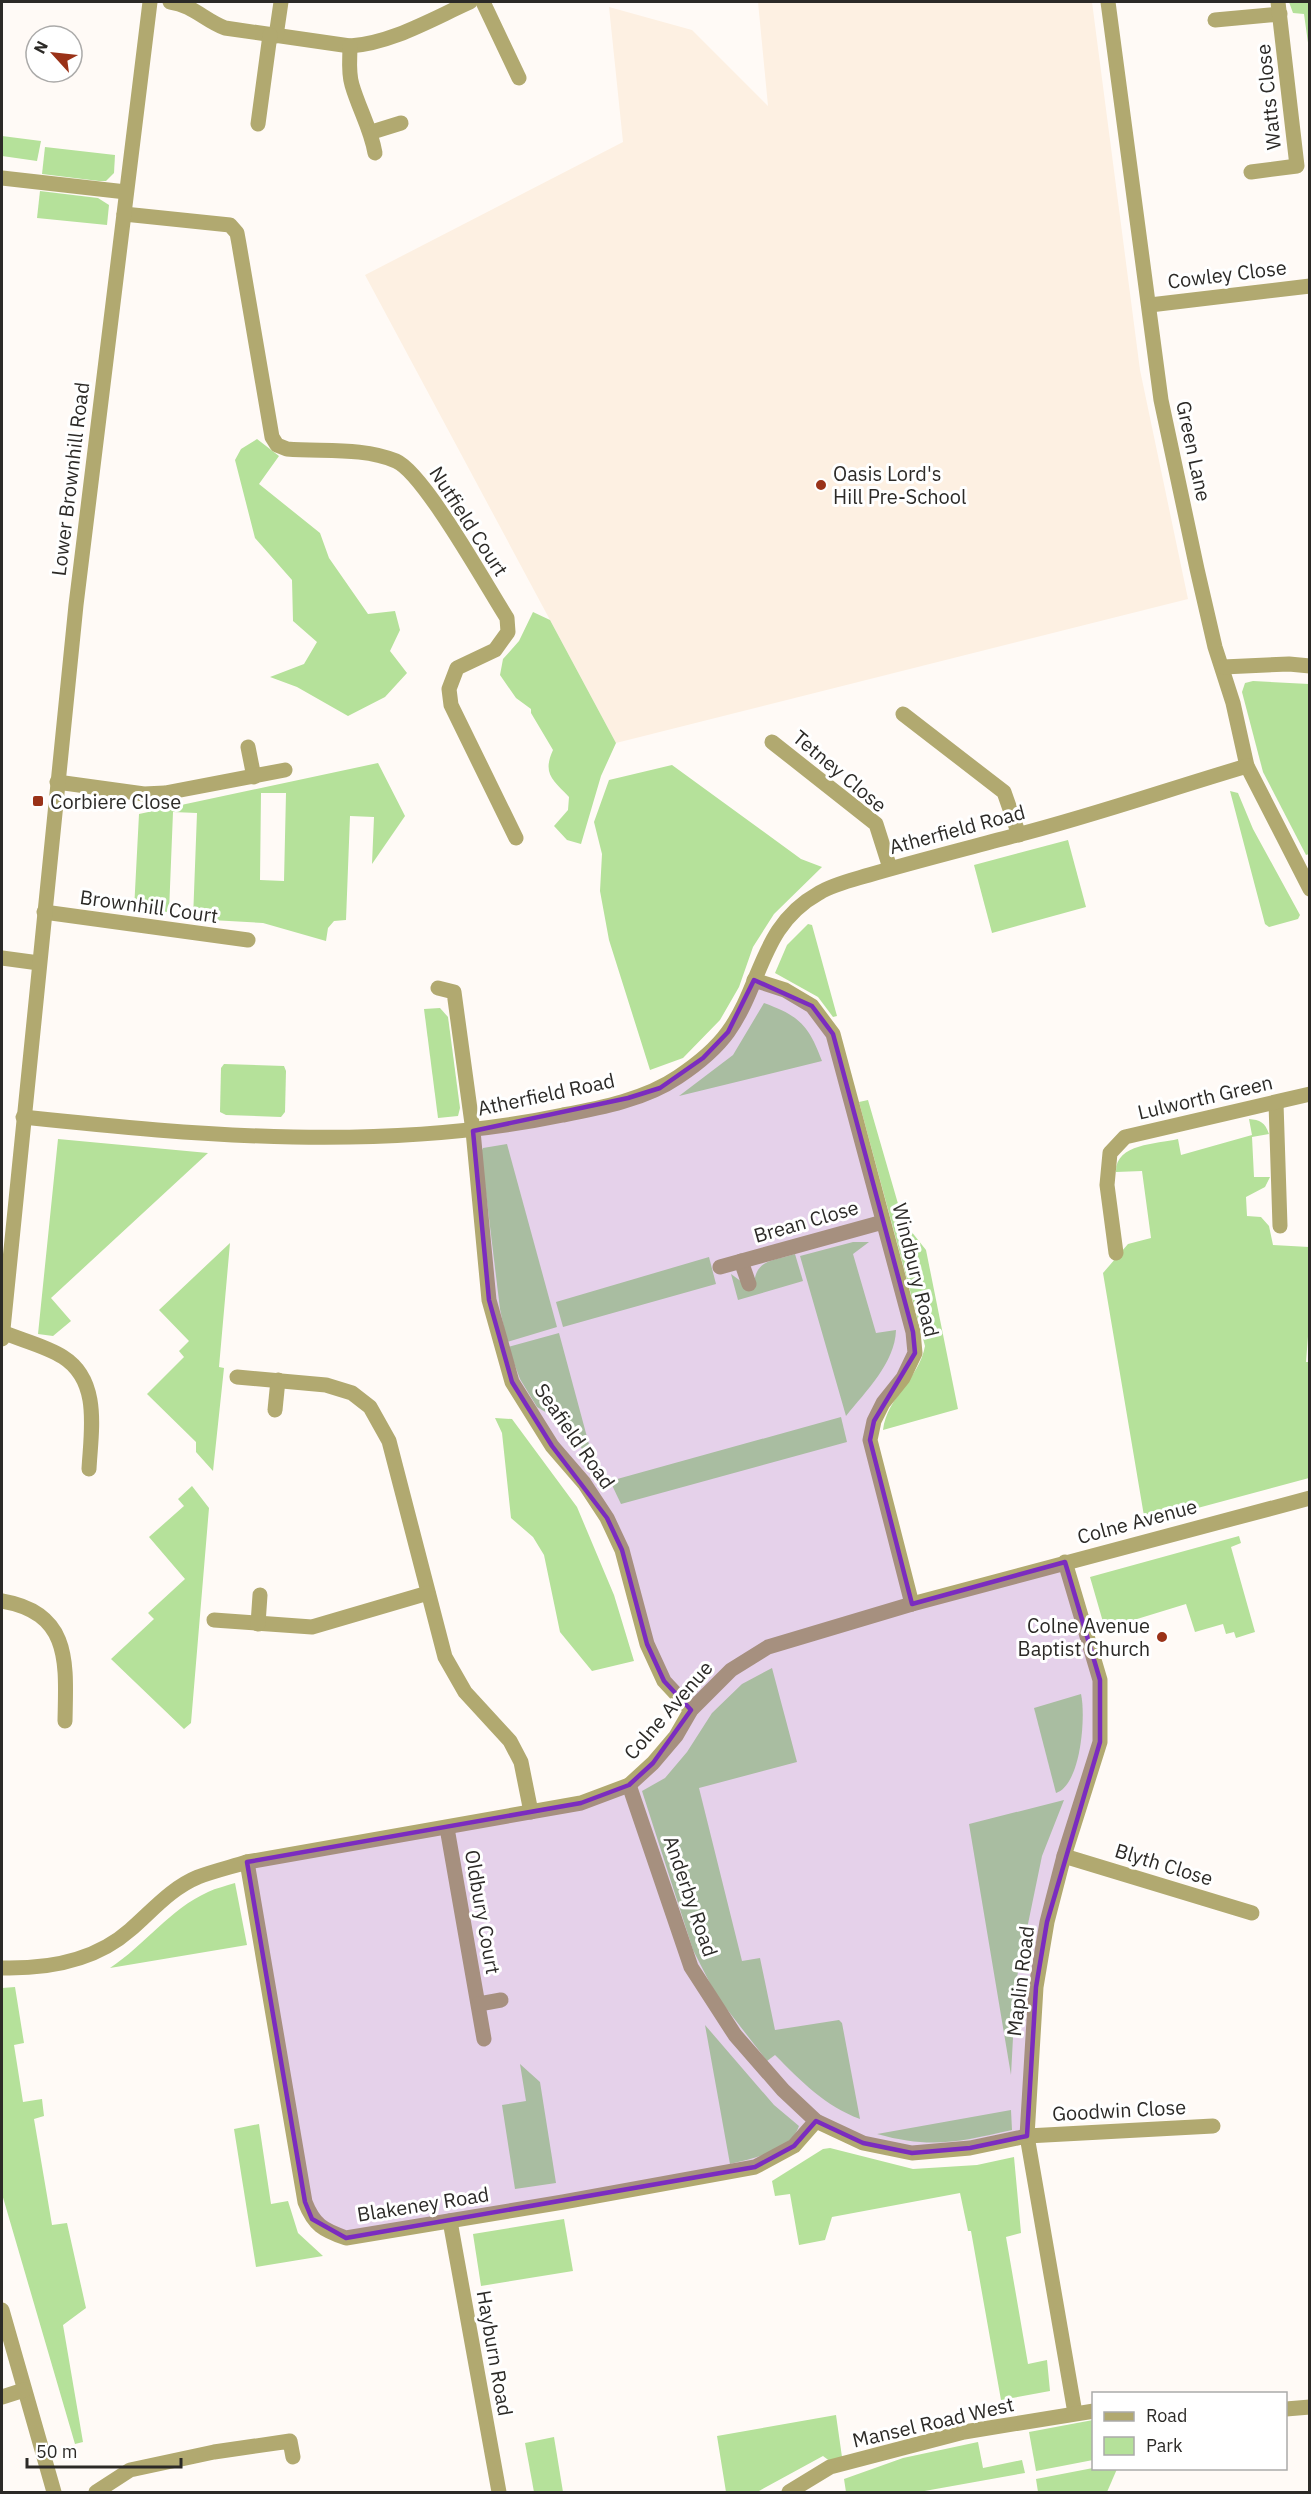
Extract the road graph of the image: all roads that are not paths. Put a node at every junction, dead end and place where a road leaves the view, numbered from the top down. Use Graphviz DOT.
graph roads {
  1 [pos="150,2"];
  2 [pos="170,2"];
  3 [pos="281,2"];
  4 [pos="470,2"];
  5 [pos="483,2"];
  6 [pos="1108,2"];
  7 [pos="1279,8"];
  8 [pos="1215,20"];
  9 [pos="273,36"];
  10 [pos="350,46"];
  11 [pos="519,78"];
  12 [pos="401,123"];
  13 [pos="258,124"];
  14 [pos="372,132"];
  15 [pos="375,153"];
  16 [pos="1251,172"];
  17 [pos="2,178"];
  18 [pos="126,192"];
  19 [pos="124,214"];
  20 [pos="1310,286"];
  21 [pos="1150,304"];
  22 [pos="1310,666"];
  23 [pos="1223,667"];
  24 [pos="903,714"];
  25 [pos="772,742"];
  26 [pos="248,747"];
  27 [pos="1247,766"];
  28 [pos="285,770"];
  29 [pos="254,777"];
  30 [pos="57,783"];
  31 [pos="1019,835"];
  32 [pos="516,838"];
  33 [pos="890,868"];
  34 [pos="1310,889"];
  35 [pos="44,912"];
  36 [pos="248,940"];
  37 [pos="2,958"];
  38 [pos="39,963"];
  39 [pos="754,980"];
  40 [pos="438,988"];
  41 [pos="1310,1094"];
  42 [pos="1276,1103"];
  43 [pos="23,1117"];
  44 [pos="473,1131"];
  45 [pos="883,1222"];
  46 [pos="1280,1226"];
  47 [pos="1116,1253"];
  48 [pos="741,1261"];
  49 [pos="720,1267"];
  50 [pos="749,1284"];
  51 [pos="2,1336"];
  52 [pos="237,1377"];
  53 [pos="278,1380"];
  54 [pos="275,1410"];
  55 [pos="89,1469"];
  56 [pos="1310,1498"];
  57 [pos="1065,1562"];
  58 [pos="428,1593"];
  59 [pos="260,1595"];
  60 [pos="2,1601"];
  61 [pos="912,1604"];
  62 [pos="214,1620"];
  63 [pos="258,1624"];
  64 [pos="691,1710"];
  65 [pos="65,1721"];
  66 [pos="629,1785"];
  67 [pos="531,1812"];
  68 [pos="447,1828"];
  69 [pos="1064,1856"];
  70 [pos="246,1862"];
  71 [pos="1252,1913"];
  72 [pos="2,1968"];
  73 [pos="501,2000"];
  74 [pos="479,2004"];
  75 [pos="484,2039"];
  76 [pos="816,2121"];
  77 [pos="1213,2126"];
  78 [pos="1028,2136"];
  79 [pos="450,2221"];
  80 [pos="2,2310"];
  81 [pos="24,2390"];
  82 [pos="2,2397"];
  83 [pos="1310,2407"];
  84 [pos="1287,2409"];
  85 [pos="1092,2410"];
  86 [pos="1075,2414"];
  87 [pos="293,2457"];
  88 [pos="54,2493"];
  89 [pos="96,2493"];
  90 [pos="499,2493"];
  91 [pos="789,2493"];
  1 -- 18 [label="street, Lower Brownhill Road"];
  2 -- 9 [label="street"];
  3 -- 9 [label="street"];
  4 -- 10 [label="street"];
  5 -- 11 [label="street"];
  6 -- 21 [label="street, Green Lane"];
  7 -- 8 [label="street, Watts Close"];
  7 -- 16 [label="street, Watts Close"];
  9 -- 10 [label="street"];
  9 -- 13 [label="street"];
  10 -- 14 [label="street"];
  12 -- 14 [label="street"];
  14 -- 15 [label="street"];
  17 -- 18 [label="street"];
  18 -- 19 [label="street, Lower Brownhill Road"];
  19 -- 30 [label="street, Lower Brownhill Road"];
  19 -- 32 [label="street, Nutfield Court"];
  20 -- 21 [label="street, Cowley Close"];
  21 -- 23 [label="street, Green Lane"];
  22 -- 23 [label="street"];
  23 -- 27 [label="street, Green Lane"];
  24 -- 31 [label="street"];
  25 -- 33 [label="street, Tetney Close"];
  26 -- 29 [label="street"];
  27 -- 31 [label="street, Atherfield Road"];
  27 -- 34 [label="street, Green Lane"];
  28 -- 29 [label="street"];
  29 -- 30 [label="street"];
  30 -- 35 [label="street, Lower Brownhill Road"];
  31 -- 33 [label="street, Atherfield Road"];
  33 -- 39 [label="street, Atherfield Road"];
  35 -- 36 [label="street, Brownhill Court"];
  35 -- 38 [label="street, Lower Brownhill Road"];
  37 -- 38 [label="street"];
  38 -- 43 [label="street, Lower Brownhill Road"];
  39 -- 44 [label="street, Atherfield Road"];
  39 -- 45 [label="street, Windbury Road"];
  40 -- 44 [label="street, Seafield Road"];
  41 -- 42 [label="street, Lulworth Green"];
  42 -- 46 [label="street"];
  42 -- 47 [label="street, Lulworth Green"];
  43 -- 44 [label="street, Atherfield Road"];
  43 -- 51 [label="street, Lower Brownhill Road"];
  44 -- 64 [label="street, Seafield Road"];
  45 -- 48 [label="street, Brean Close"];
  45 -- 61 [label="street, Windbury Road"];
  48 -- 49 [label="street, Brean Close"];
  48 -- 50 [label="street, Brean Close"];
  51 -- 55 [label="street"];
  52 -- 53 [label="street"];
  53 -- 54 [label="street"];
  53 -- 58 [label="street"];
  56 -- 57 [label="street, Colne Avenue"];
  57 -- 61 [label="street, Colne Avenue"];
  57 -- 69 [label="street, Maplin Road"];
  58 -- 63 [label="street"];
  58 -- 67 [label="street"];
  59 -- 63 [label="street"];
  60 -- 65 [label="street"];
  61 -- 64 [label="street, Colne Avenue"];
  62 -- 63 [label="street"];
  64 -- 66 [label="street, Colne Avenue"];
  66 -- 67 [label="street, Colne Avenue"];
  66 -- 76 [label="street, Anderby Road"];
  67 -- 68 [label="street, Colne Avenue"];
  68 -- 70 [label="street, Colne Avenue"];
  68 -- 74 [label="street, Oldbury Court"];
  69 -- 71 [label="street, Blyth Close"];
  69 -- 78 [label="street, Maplin Road"];
  70 -- 72 [label="street, Colne Avenue"];
  70 -- 79 [label="street, Blakeney Road"];
  73 -- 74 [label="street, Oldbury Court"];
  74 -- 75 [label="street, Oldbury Court"];
  76 -- 78 [label="street, Anderby Road"];
  76 -- 79 [label="street, Blakeney Road"];
  77 -- 78 [label="street, Goodwin Close"];
  78 -- 86 [label="street, Maplin Road"];
  79 -- 90 [label="street, Hayburn Road"];
  80 -- 81 [label="street"];
  81 -- 82 [label="street"];
  81 -- 88 [label="street"];
  83 -- 84 [label="street"];
  85 -- 86 [label="street, Mansel Road West"];
  86 -- 91 [label="street, Mansel Road West"];
  87 -- 89 [label="street"];
}
